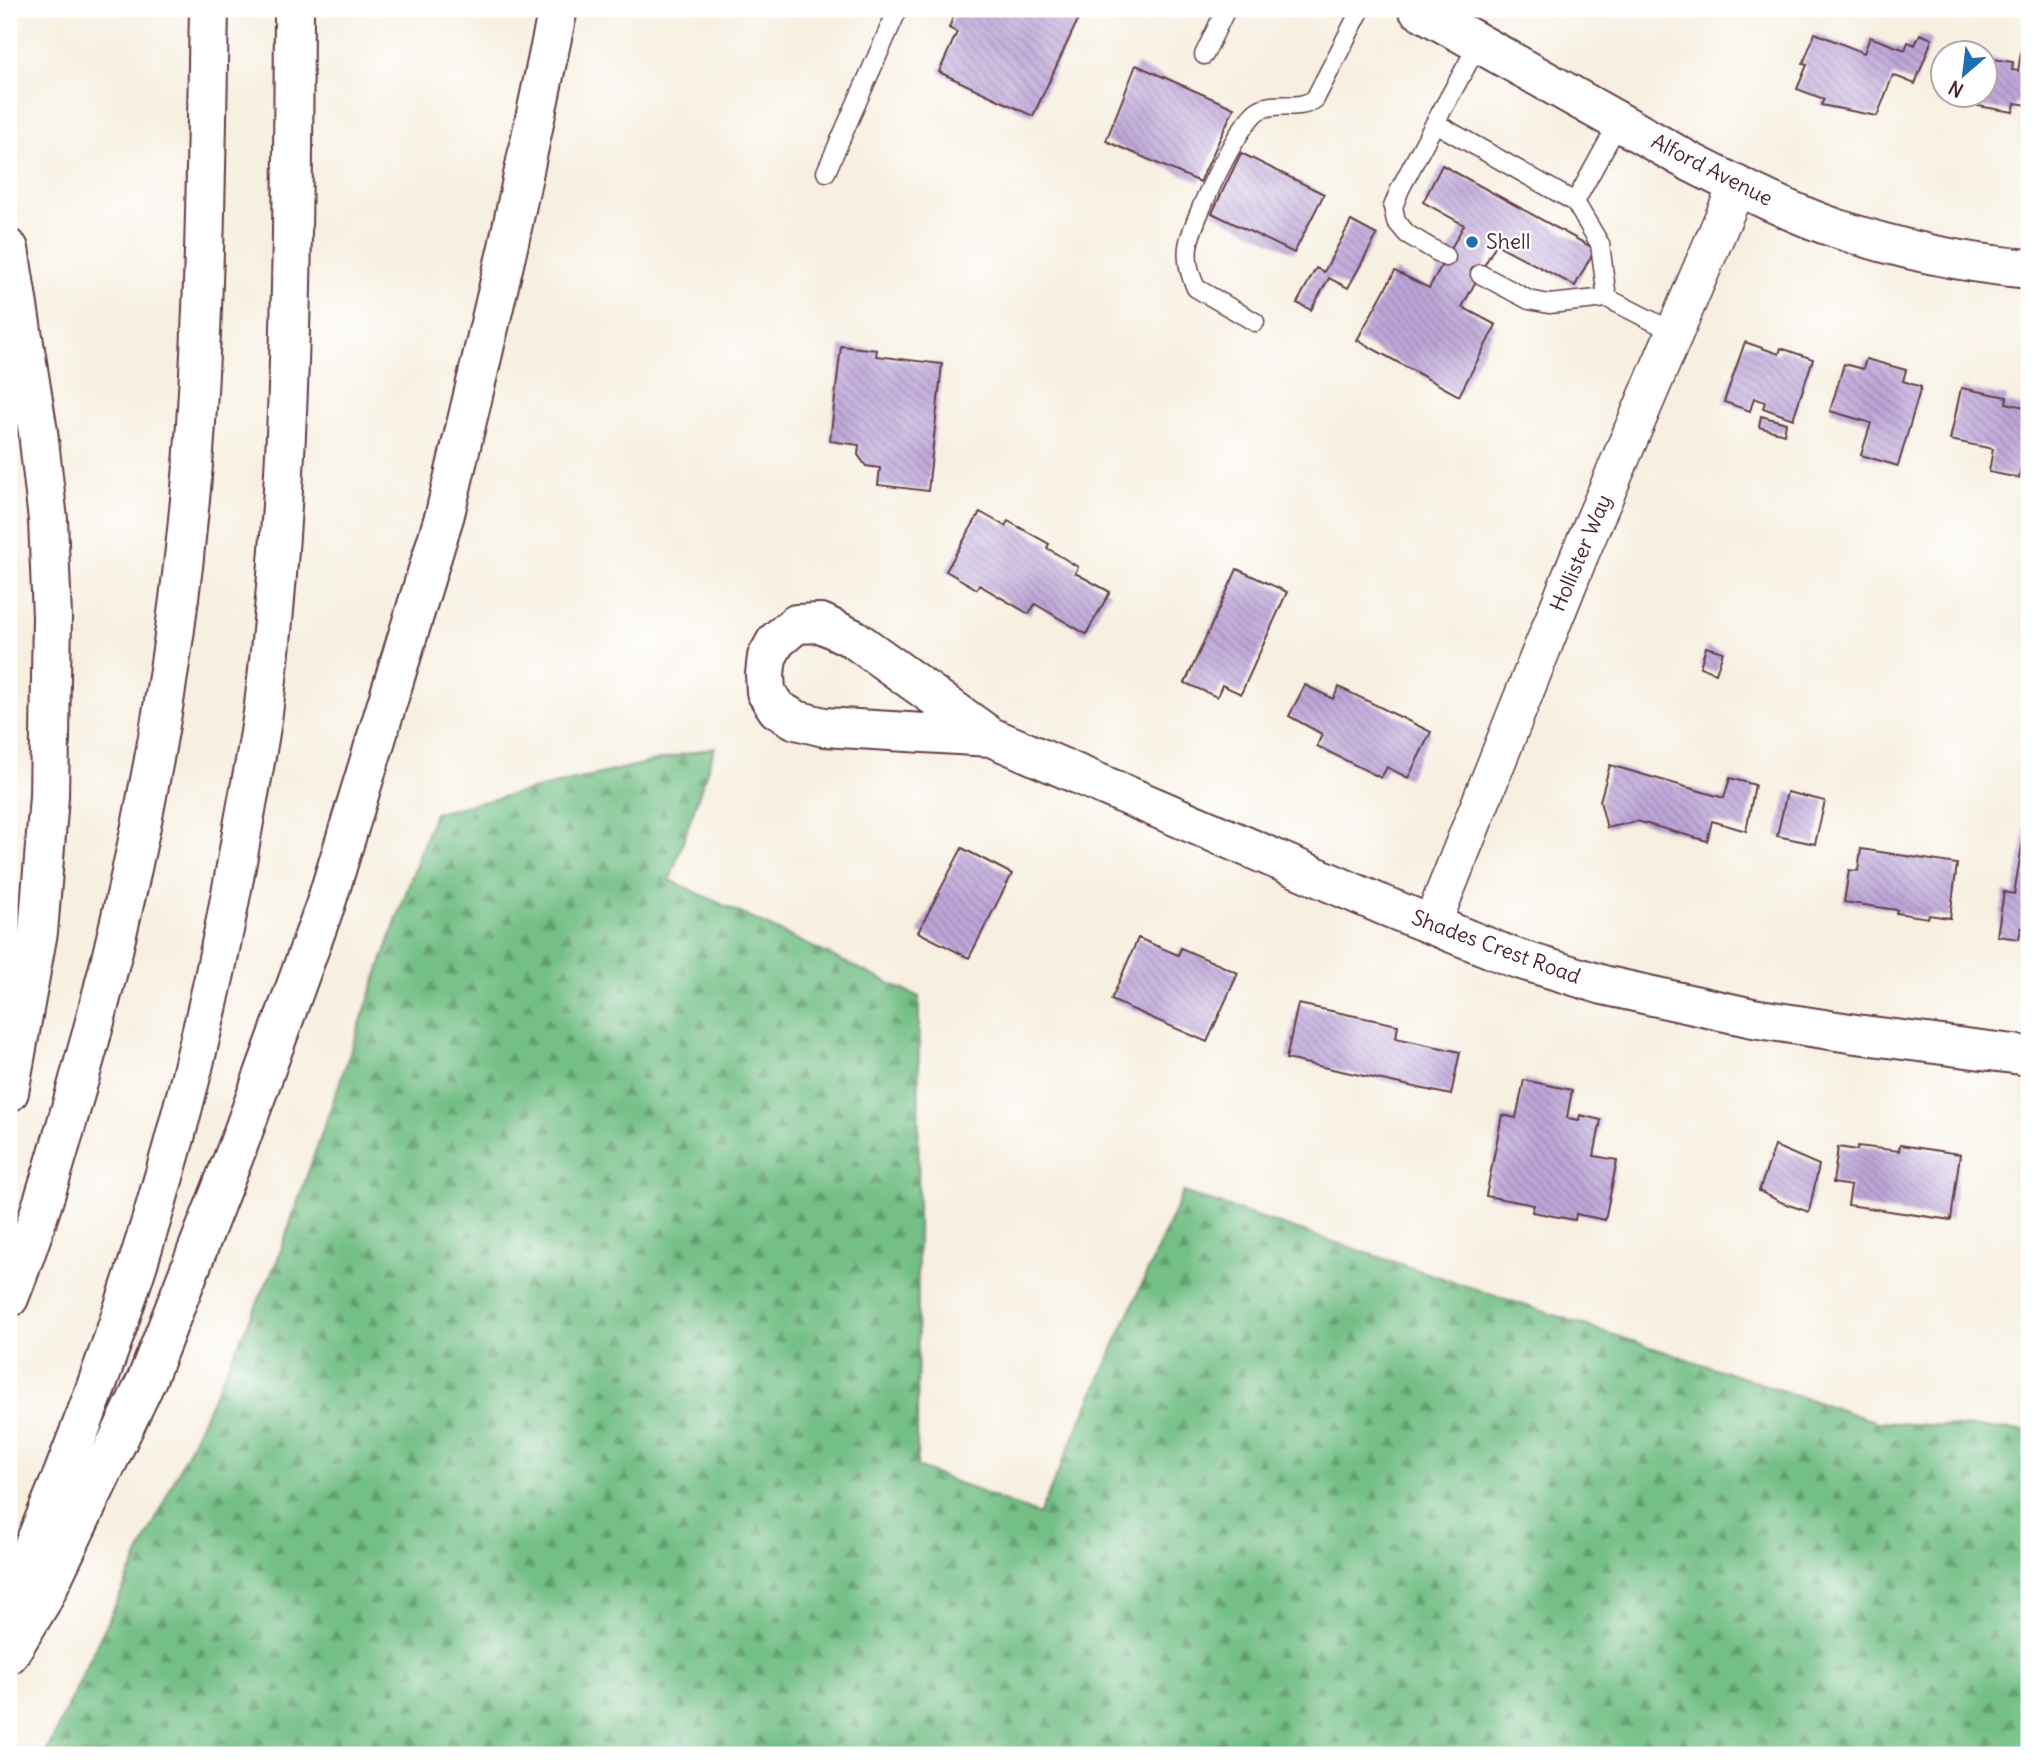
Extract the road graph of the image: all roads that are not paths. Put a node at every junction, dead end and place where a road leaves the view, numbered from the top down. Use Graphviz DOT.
graph roads {
  1 [pos="209,9"];
  2 [pos="294,9"];
  3 [pos="558,9"];
  4 [pos="898,9"];
  5 [pos="1226,9"];
  6 [pos="1361,9"];
  7 [pos="1418,9"];
  8 [pos="1479,43"];
  9 [pos="1204,55"];
  10 [pos="1619,122"];
  11 [pos="1435,123"];
  12 [pos="826,172"];
  13 [pos="1737,186"];
  14 [pos="1575,202"];
  15 [pos="9,249"];
  16 [pos="1446,257"];
  17 [pos="2029,269"];
  18 [pos="1480,274"];
  19 [pos="1606,298"];
  20 [pos="1255,322"];
  21 [pos="1676,333"];
  22 [pos="991,737"];
  23 [pos="1432,924"];
  24 [pos="2029,1056"];
  25 [pos="9,1092"];
  26 [pos="9,1298"];
  27 [pos="9,1602"];
  28 [pos="9,1654"];
  1 -- 26 [label="main road"];
  2 -- 27 [label="main road"];
  3 -- 28 [label="main road"];
  4 -- 12 [label="lane"];
  5 -- 9 [label="lane"];
  6 -- 20 [label="lane"];
  7 -- 8 [label="main road, Alford Avenue"];
  8 -- 10 [label="main road, Alford Avenue"];
  8 -- 11 [label="lane"];
  10 -- 13 [label="main road, Alford Avenue"];
  10 -- 14 [label="lane"];
  11 -- 14 [label="lane"];
  11 -- 16 [label="lane"];
  13 -- 17 [label="main road, Alford Avenue"];
  13 -- 21 [label="street, Hollister Way"];
  14 -- 19 [label="lane"];
  15 -- 25 [label="main road"];
  18 -- 19 [label="lane"];
  19 -- 21 [label="lane"];
  21 -- 23 [label="street, Hollister Way"];
  22 -- 22 [label="main road, Shades Crest Road"];
  22 -- 23 [label="main road, Shades Crest Road"];
  23 -- 24 [label="main road, Shades Crest Road"];
}
